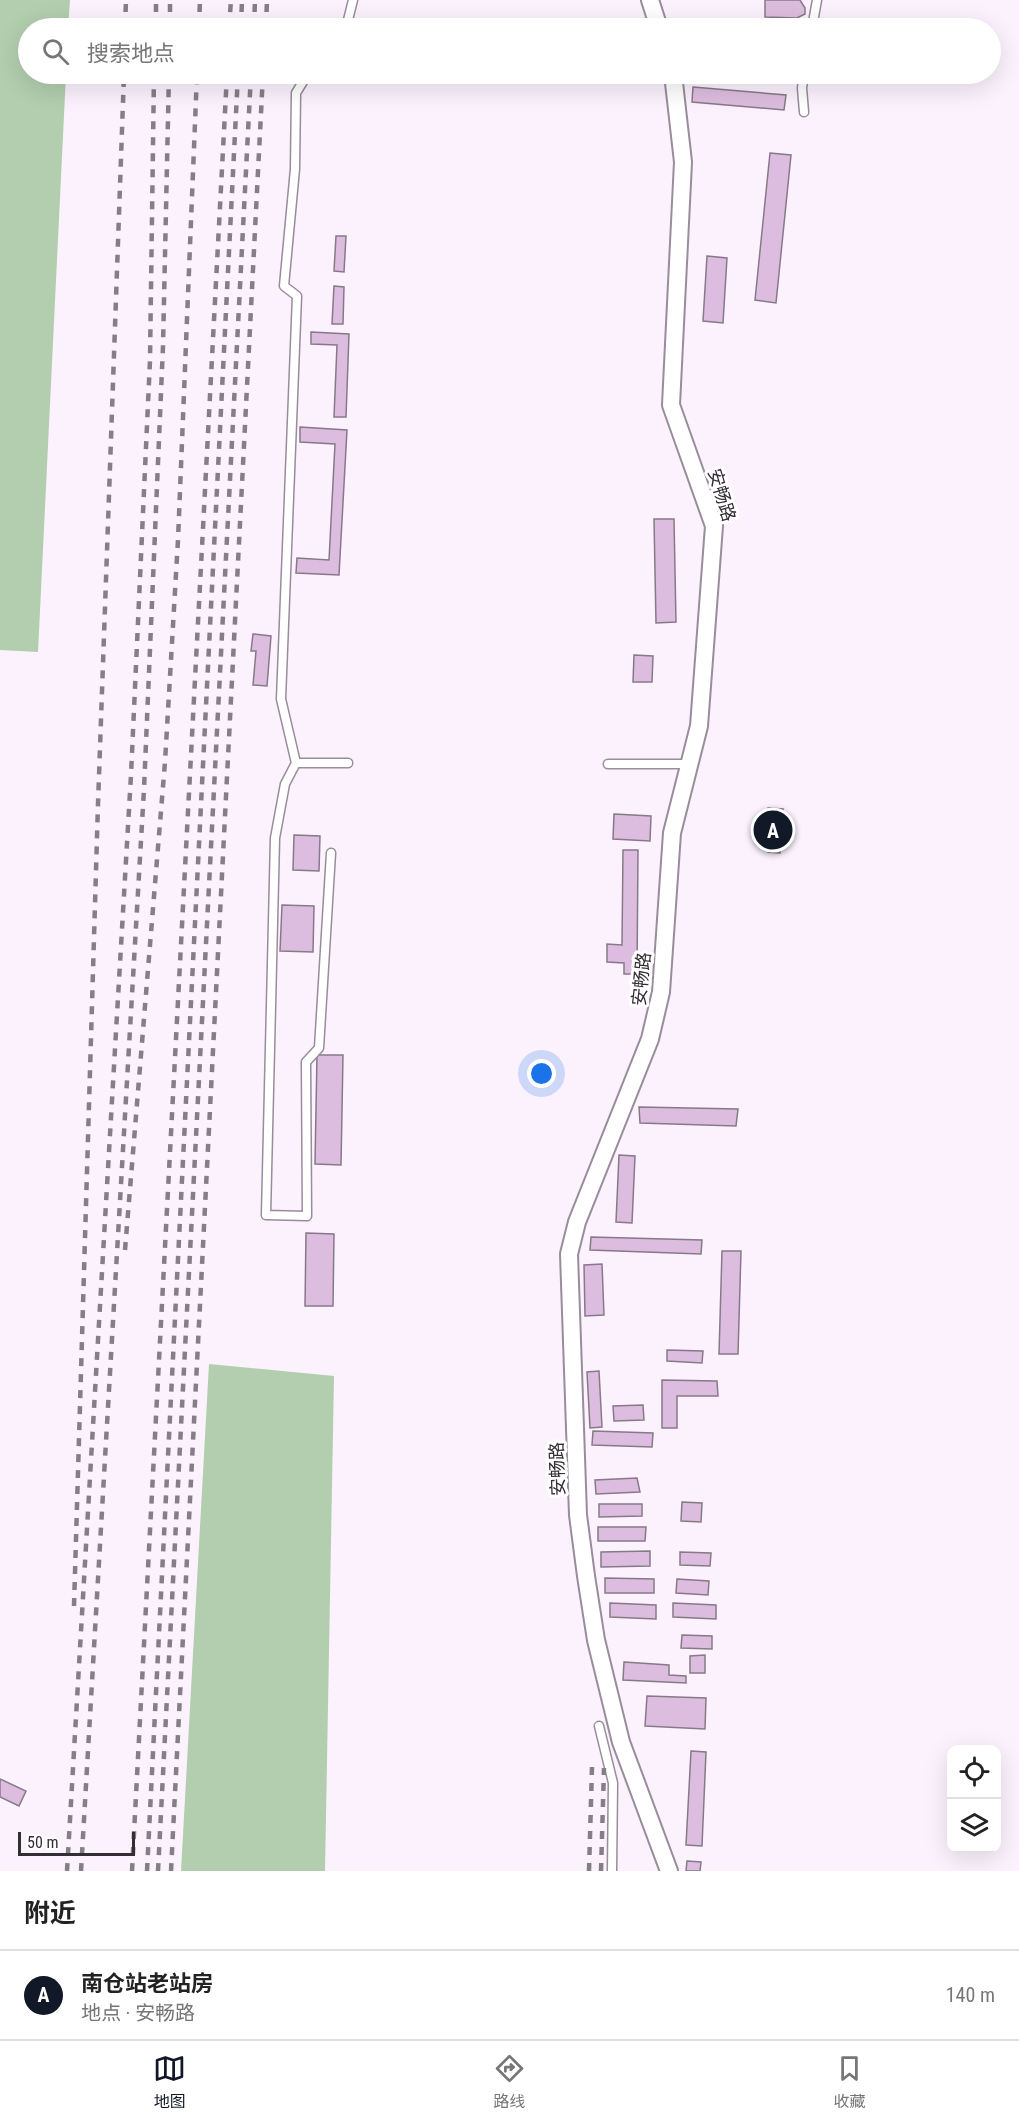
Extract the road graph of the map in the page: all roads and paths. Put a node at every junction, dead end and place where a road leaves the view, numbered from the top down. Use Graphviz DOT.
graph roads {
  1 [pos="353,0"];
  2 [pos="650,0"];
  3 [pos="817,0"];
  4 [pos="348,18"];
  5 [pos="656,18"];
  6 [pos="814,18"];
  7 [pos="300,84"];
  8 [pos="675,84"];
  9 [pos="803,84"];
  10 [pos="804,112"];
  11 [pos="296,763"];
  12 [pos="348,763"];
  13 [pos="608,764"];
  14 [pos="689,764"];
  15 [pos="330,853"];
  16 [pos="599,1726"];
  17 [pos="612,1871"];
  18 [pos="669,1871"];
  1 -- 4 [label="lane"];
  2 -- 5 [label="street"];
  3 -- 6 [label="lane"];
  7 -- 11 [label="lane"];
  8 -- 14 [label="street, 安畅路"];
  9 -- 10 [label="lane"];
  11 -- 12 [label="lane"];
  11 -- 15 [label="lane"];
  13 -- 14 [label="lane"];
  14 -- 18 [label="street, 安畅路"];
  16 -- 17 [label="lane"];
}
